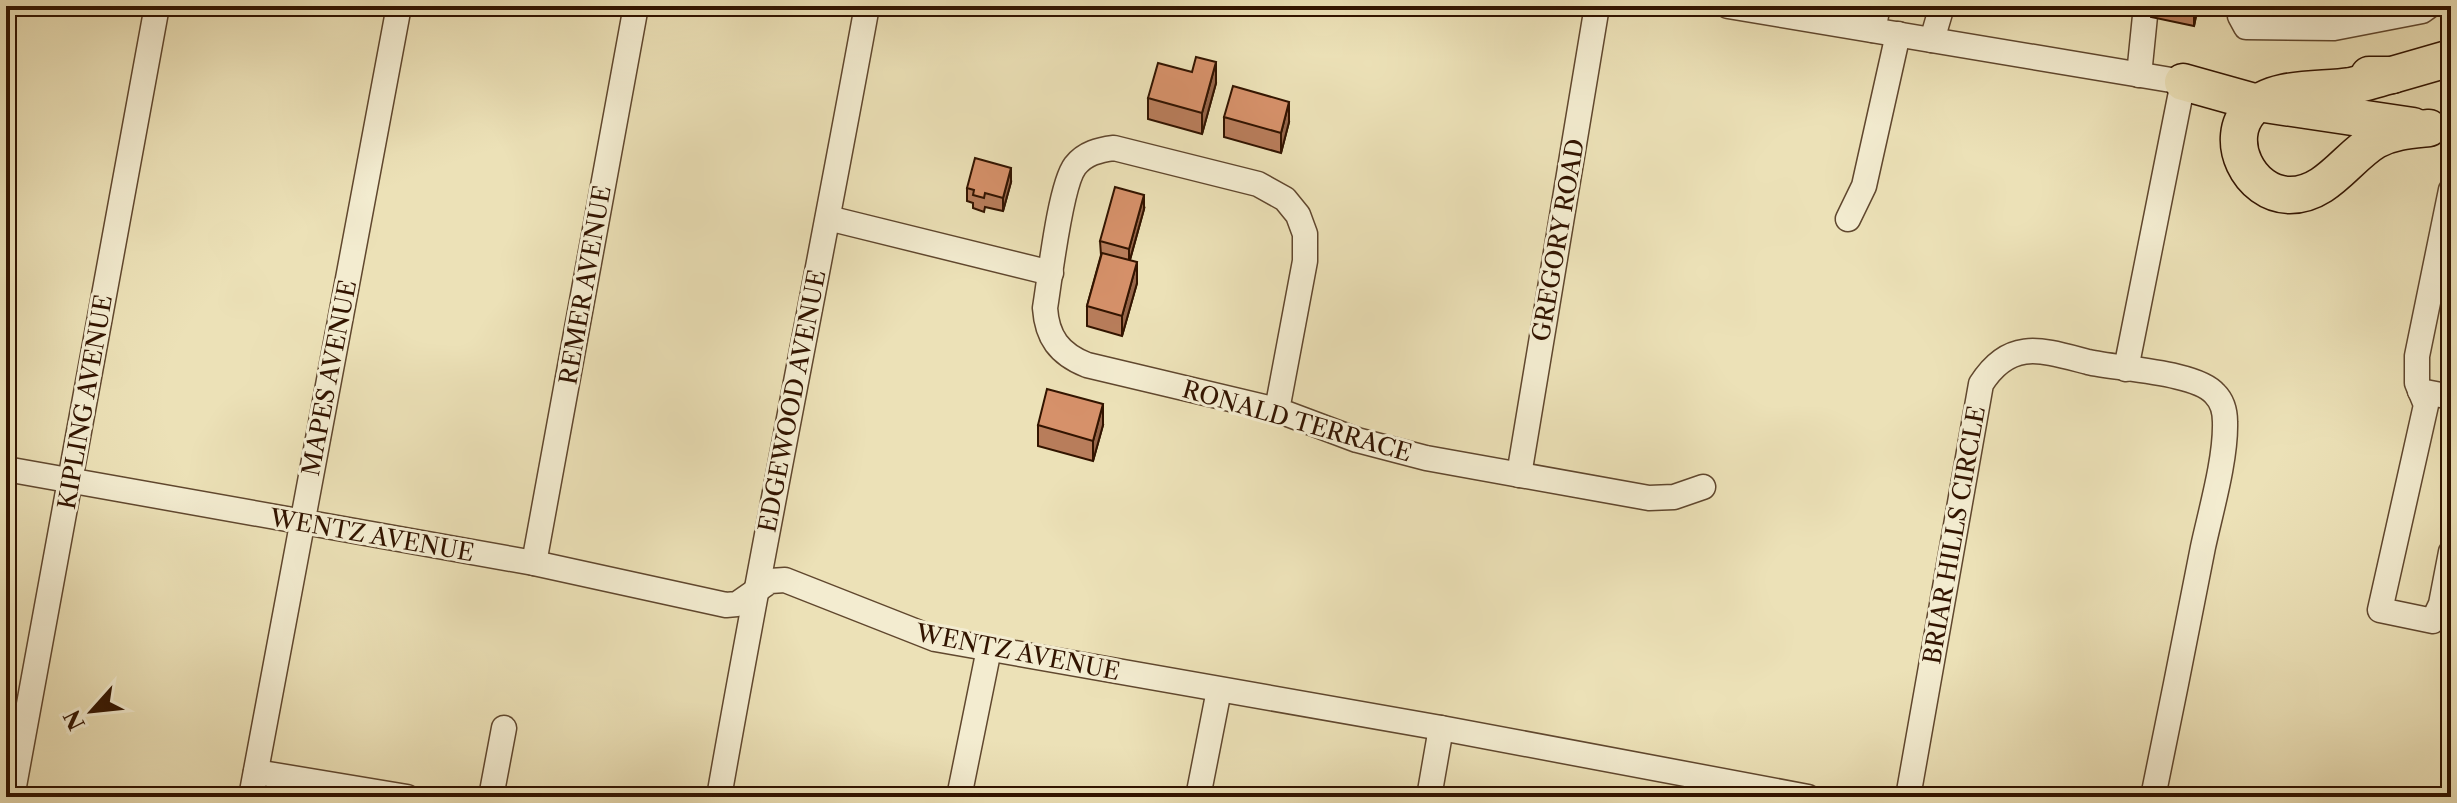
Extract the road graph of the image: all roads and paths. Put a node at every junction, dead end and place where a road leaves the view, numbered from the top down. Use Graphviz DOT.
graph roads {
  1 [pos="157,6"];
  2 [pos="399,6"];
  3 [pos="636,6"];
  4 [pos="867,6"];
  5 [pos="1597,6"];
  6 [pos="1728,6"];
  7 [pos="1942,6"];
  8 [pos="2146,6"];
  9 [pos="2244,6"];
  10 [pos="2429,6"];
  11 [pos="1772,10"];
  12 [pos="1876,18"];
  13 [pos="1898,34"];
  14 [pos="1932,40"];
  15 [pos="2451,58"];
  16 [pos="2139,75"];
  17 [pos="2392,75"];
  18 [pos="2183,82"];
  19 [pos="2258,103"];
  20 [pos="2440,131"];
  21 [pos="2451,190"];
  22 [pos="828,218"];
  23 [pos="1848,219"];
  24 [pos="1051,273"];
  25 [pos="2126,369"];
  26 [pos="2420,391"];
  27 [pos="2451,397"];
  28 [pos="1277,410"];
  29 [pos="6,469"];
  30 [pos="1519,475"];
  31 [pos="70,481"];
  32 [pos="1703,487"];
  33 [pos="302,522"];
  34 [pos="2451,552"];
  35 [pos="534,563"];
  36 [pos="754,594"];
  37 [pos="989,649"];
  38 [pos="1219,690"];
  39 [pos="504,728"];
  40 [pos="1441,728"];
  41 [pos="256,772"];
  42 [pos="12,797"];
  43 [pos="251,797"];
  44 [pos="407,797"];
  45 [pos="491,797"];
  46 [pos="719,797"];
  47 [pos="959,797"];
  48 [pos="1198,797"];
  49 [pos="1429,797"];
  50 [pos="1808,797"];
  51 [pos="1908,797"];
  52 [pos="2153,797"];
  1 -- 31 [label="street, KIPLING AVENUE"];
  2 -- 33 [label="street, MAPES AVENUE"];
  3 -- 35 [label="street, REMER AVENUE"];
  4 -- 22 [label="street, EDGEWOOD AVENUE"];
  5 -- 30 [label="street, GREGORY ROAD"];
  6 -- 11 [label="street"];
  7 -- 14 [label="street"];
  8 -- 16 [label="street"];
  9 -- 10 [label="street"];
  11 -- 12 [label="street"];
  12 -- 13 [label="street"];
  13 -- 14 [label="street"];
  13 -- 23 [label="street"];
  14 -- 16 [label="street"];
  15 -- 17 [label="highway"];
  16 -- 18 [label="street"];
  17 -- 18 [label="highway"];
  17 -- 19 [label="highway"];
  18 -- 19 [label="highway"];
  18 -- 25 [label="street"];
  19 -- 20 [label="highway"];
  19 -- 20 [label="highway"];
  21 -- 26 [label="street"];
  22 -- 24 [label="street"];
  22 -- 36 [label="street, EDGEWOOD AVENUE"];
  24 -- 28 [label="street, RONALD TERRACE"];
  24 -- 28 [label="street"];
  25 -- 51 [label="street, BRIAR HILLS CIRCLE"];
  25 -- 52 [label="street, BRIAR HILLS CIRCLE"];
  26 -- 27 [label="street"];
  26 -- 34 [label="street"];
  28 -- 30 [label="street, RONALD TERRACE"];
  29 -- 31 [label="street, WENTZ AVENUE"];
  30 -- 32 [label="street, RONALD TERRACE"];
  31 -- 33 [label="street, WENTZ AVENUE"];
  31 -- 42 [label="street, KIPLING AVENUE"];
  33 -- 35 [label="street, WENTZ AVENUE"];
  33 -- 41 [label="street, MAPES AVENUE"];
  35 -- 36 [label="street, WENTZ AVENUE"];
  36 -- 37 [label="street, WENTZ AVENUE"];
  36 -- 46 [label="street, EDGEWOOD AVENUE"];
  37 -- 38 [label="street, WENTZ AVENUE"];
  37 -- 47 [label="street"];
  38 -- 40 [label="street, WENTZ AVENUE"];
  38 -- 48 [label="street"];
  39 -- 45 [label="street"];
  40 -- 49 [label="street"];
  40 -- 50 [label="street, WENTZ AVENUE"];
  41 -- 43 [label="street, MAPES AVENUE"];
  41 -- 44 [label="street"];
}
